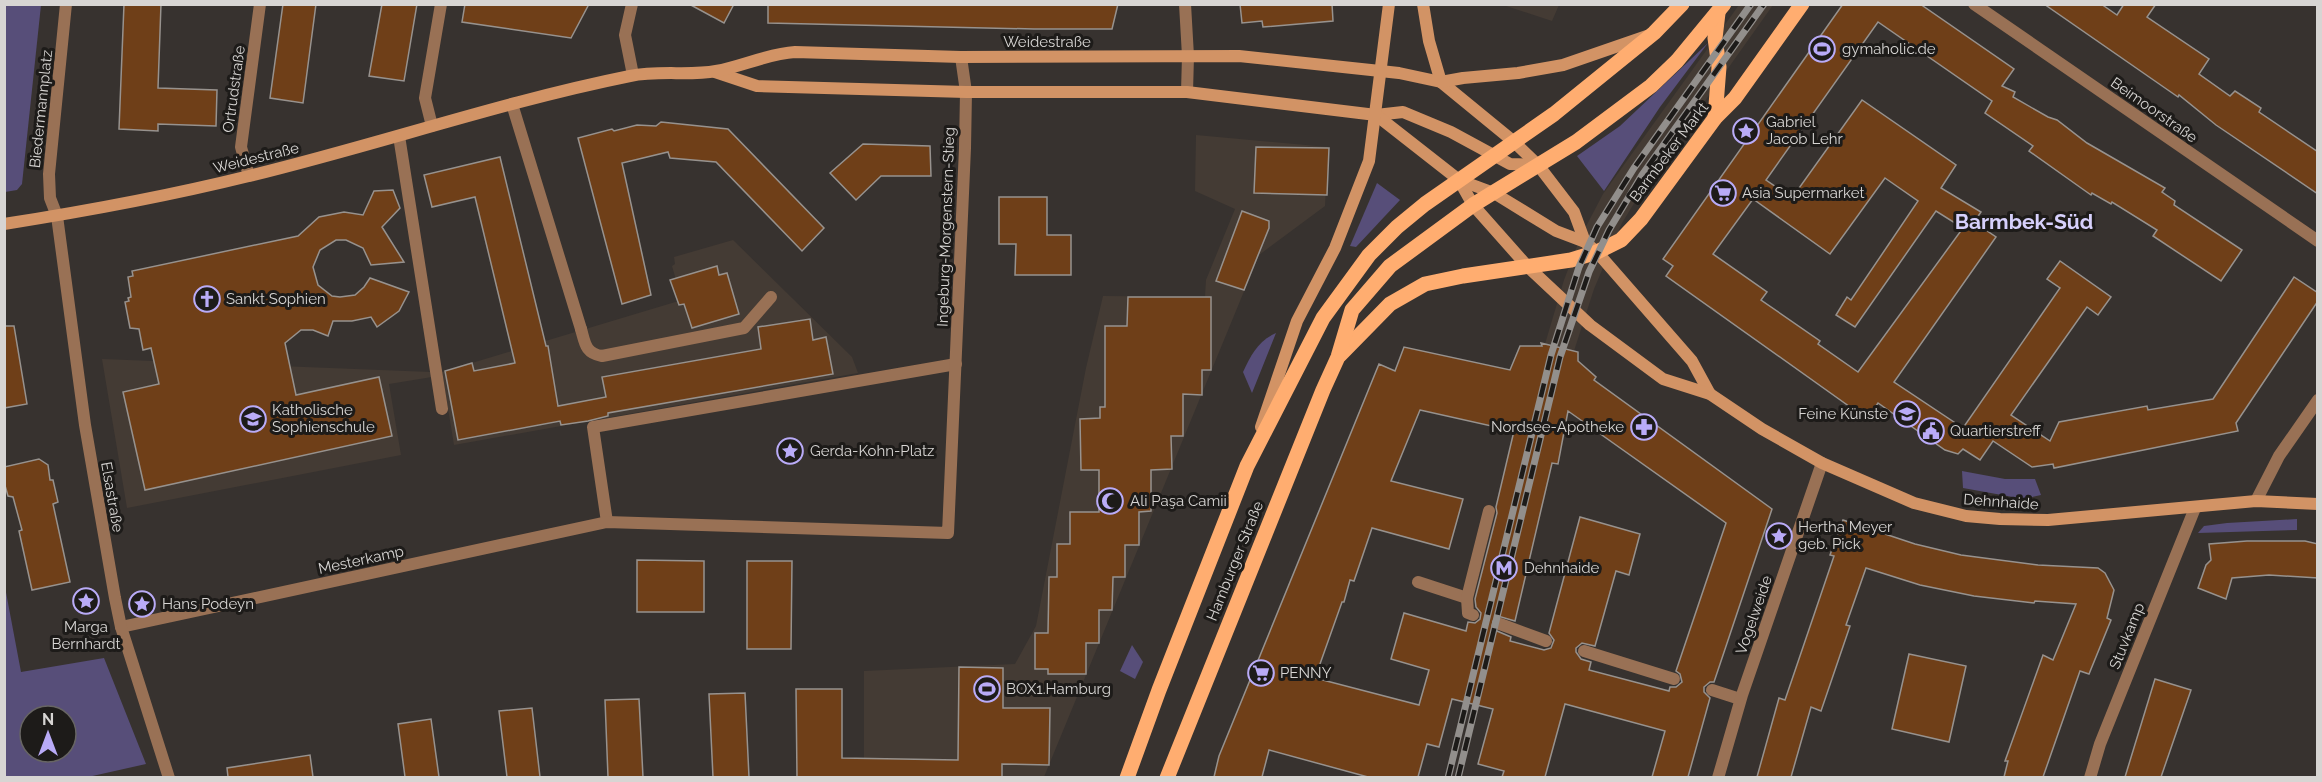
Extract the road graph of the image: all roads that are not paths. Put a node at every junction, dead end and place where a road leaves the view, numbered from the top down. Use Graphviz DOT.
graph roads {
  1 [pos="66,4"];
  2 [pos="260,4"];
  3 [pos="441,4"];
  4 [pos="632,4"];
  5 [pos="1185,4"];
  6 [pos="1389,4"];
  7 [pos="1423,4"];
  8 [pos="1682,4"];
  9 [pos="1802,4"];
  10 [pos="1974,4"];
  11 [pos="1721,9"];
  12 [pos="1654,33"];
  13 [pos="1188,56"];
  14 [pos="961,57"];
  15 [pos="715,72"];
  16 [pos="1380,72"];
  17 [pos="633,75"];
  18 [pos="1440,82"];
  19 [pos="966,92"];
  20 [pos="1187,92"];
  21 [pos="512,104"];
  22 [pos="1376,115"];
  23 [pos="1715,118"];
  24 [pos="432,126"];
  25 [pos="399,136"];
  26 [pos="1513,141"];
  27 [pos="1492,156"];
  28 [pos="1538,165"];
  29 [pos="249,176"];
  30 [pos="1459,180"];
  31 [pos="1494,193"];
  32 [pos="1473,205"];
  33 [pos="57,216"];
  34 [pos="4,224"];
  35 [pos="2318,241"];
  36 [pos="1591,247"];
  37 [pos="1528,267"];
  38 [pos="771,297"];
  39 [pos="1338,357"];
  40 [pos="956,364"];
  41 [pos="1710,394"];
  42 [pos="2318,400"];
  43 [pos="442,409"];
  44 [pos="1822,463"];
  45 [pos="1248,466"];
  46 [pos="2256,501"];
  47 [pos="2318,504"];
  48 [pos="2195,507"];
  49 [pos="1489,511"];
  50 [pos="607,522"];
  51 [pos="1418,582"];
  52 [pos="1467,598"];
  53 [pos="1473,615"];
  54 [pos="1500,624"];
  55 [pos="121,627"];
  56 [pos="1546,641"];
  57 [pos="1584,651"];
  58 [pos="1674,679"];
  59 [pos="1712,690"];
  60 [pos="1740,699"];
  61 [pos="169,777"];
  62 [pos="1127,777"];
  63 [pos="1167,777"];
  64 [pos="1718,777"];
  65 [pos="2090,777"];
  1 -- 33 [label="street, Biedermannplatz"];
  2 -- 29 [label="street, Ortrudstraße"];
  3 -- 24 [label="street"];
  4 -- 17 [label="street"];
  5 -- 13 [label="street"];
  6 -- 16 [label="main road, Hamburger Straße"];
  7 -- 18 [label="main road"];
  8 -- 12 [label="main road"];
  9 -- 23 [label="main road, Barmbeker Markt"];
  10 -- 35 [label="street, Beimoorstraße"];
  11 -- 23 [label="main road"];
  11 -- 28 [label="main road"];
  12 -- 18 [label="main road"];
  12 -- 26 [label="main road"];
  13 -- 14 [label="main road, Weidestraße"];
  13 -- 16 [label="main road, Weidestraße"];
  13 -- 20 [label="street"];
  14 -- 15 [label="main road, Weidestraße"];
  14 -- 19 [label="street, Ingeburg-Morgenstern-Stieg"];
  15 -- 17 [label="main road, Weidestraße"];
  15 -- 19 [label="main road, Weidestraße"];
  16 -- 18 [label="main road"];
  16 -- 22 [label="main road, Hamburger Straße"];
  17 -- 21 [label="main road, Weidestraße"];
  18 -- 26 [label="main road"];
  19 -- 20 [label="main road, Weidestraße"];
  19 -- 40 [label="street, Ingeburg-Morgenstern-Stieg"];
  20 -- 22 [label="main road, Weidestraße"];
  21 -- 24 [label="main road, Weidestraße"];
  21 -- 38 [label="street"];
  22 -- 27 [label="main road, Weidestraße"];
  22 -- 30 [label="main road"];
  22 -- 45 [label="main road, Hamburger Straße"];
  23 -- 36 [label="main road, Barmbeker Markt"];
  24 -- 25 [label="main road, Weidestraße"];
  25 -- 29 [label="main road, Weidestraße"];
  25 -- 43 [label="street"];
  26 -- 27 [label="main road"];
  26 -- 28 [label="main road, Dehnhaide"];
  27 -- 28 [label="main road, Weidestraße"];
  27 -- 30 [label="main road"];
  28 -- 31 [label="main road"];
  28 -- 36 [label="main road, Dehnhaide"];
  29 -- 33 [label="main road, Weidestraße"];
  30 -- 31 [label="main road"];
  30 -- 32 [label="main road, Dehnhaide"];
  30 -- 45 [label="main road, Hamburger Straße"];
  31 -- 32 [label="main road"];
  31 -- 36 [label="main road"];
  32 -- 37 [label="main road, Dehnhaide"];
  32 -- 39 [label="main road, Hamburger Straße"];
  33 -- 34 [label="main road, Weidestraße"];
  33 -- 55 [label="street, Elsastraße"];
  36 -- 37 [label="main road, Barmbeker Markt"];
  36 -- 41 [label="main road, Dehnhaide"];
  37 -- 39 [label="main road, Hamburger Straße"];
  37 -- 41 [label="main road, Dehnhaide"];
  39 -- 63 [label="main road, Hamburger Straße"];
  40 -- 50 [label="street"];
  40 -- 50 [label="street, Ingeburg-Morgenstern-Stieg"];
  41 -- 44 [label="main road, Dehnhaide"];
  42 -- 46 [label="street"];
  44 -- 48 [label="main road, Dehnhaide"];
  44 -- 60 [label="street, Vogelweide"];
  45 -- 62 [label="main road, Hamburger Straße"];
  46 -- 47 [label="main road, Dehnhaide"];
  46 -- 48 [label="main road, Dehnhaide"];
  48 -- 65 [label="street, Stuvkamp"];
  49 -- 52 [label="street"];
  50 -- 55 [label="street, Mesterkamp"];
  51 -- 52 [label="street"];
  52 -- 53 [label="street"];
  54 -- 56 [label="street"];
  55 -- 61 [label="street, Elsastraße"];
  57 -- 58 [label="street"];
  59 -- 60 [label="street"];
  60 -- 64 [label="street, Vogelweide"];
}
